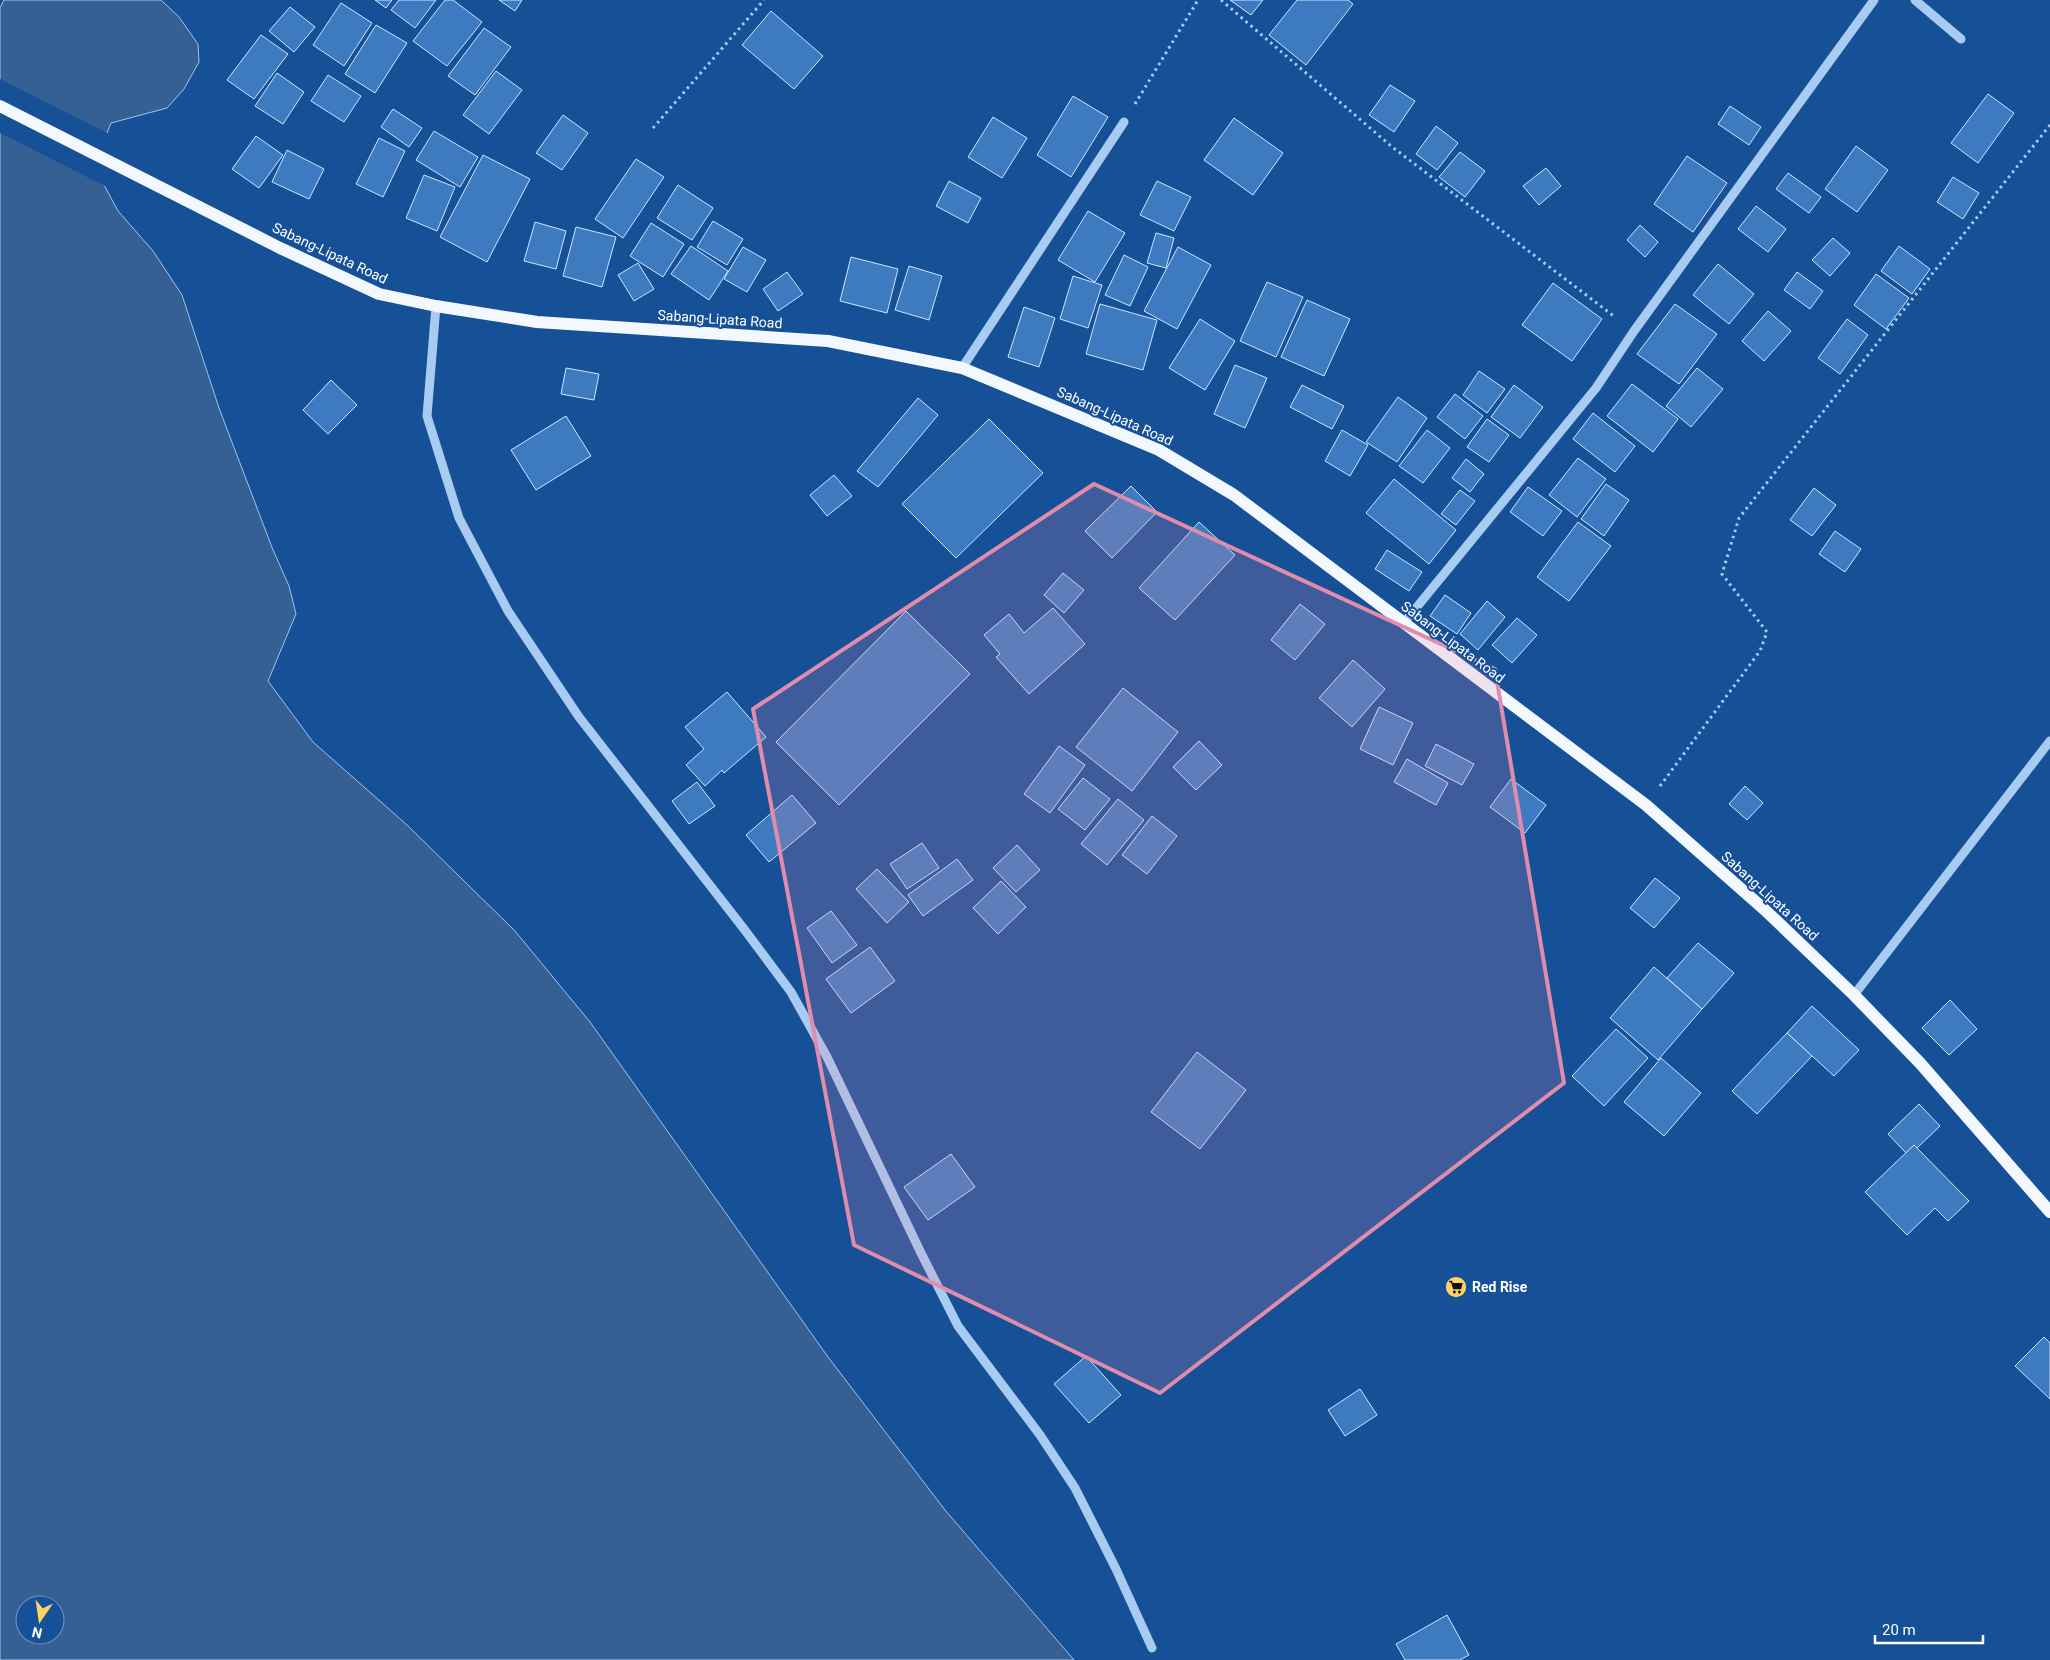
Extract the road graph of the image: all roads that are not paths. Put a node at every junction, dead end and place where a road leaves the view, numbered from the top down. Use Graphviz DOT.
graph roads {
  1 [pos="1874,0"];
  2 [pos="1915,0"];
  3 [pos="1961,39"];
  4 [pos="0,106"];
  5 [pos="1124,122"];
  6 [pos="436,306"];
  7 [pos="962,368"];
  8 [pos="1403,624"];
  9 [pos="2050,741"];
  10 [pos="1854,995"];
  11 [pos="2050,1212"];
  12 [pos="1152,1648"];
  1 -- 8 [label="street"];
  2 -- 3 [label="street"];
  4 -- 6 [label="main road, Sabang-Lipata Road"];
  5 -- 7 [label="street"];
  6 -- 7 [label="main road, Sabang-Lipata Road"];
  6 -- 12 [label="street"];
  7 -- 8 [label="main road, Sabang-Lipata Road"];
  8 -- 10 [label="main road, Sabang-Lipata Road"];
  9 -- 10 [label="street"];
  10 -- 11 [label="main road, Sabang-Lipata Road"];
}
